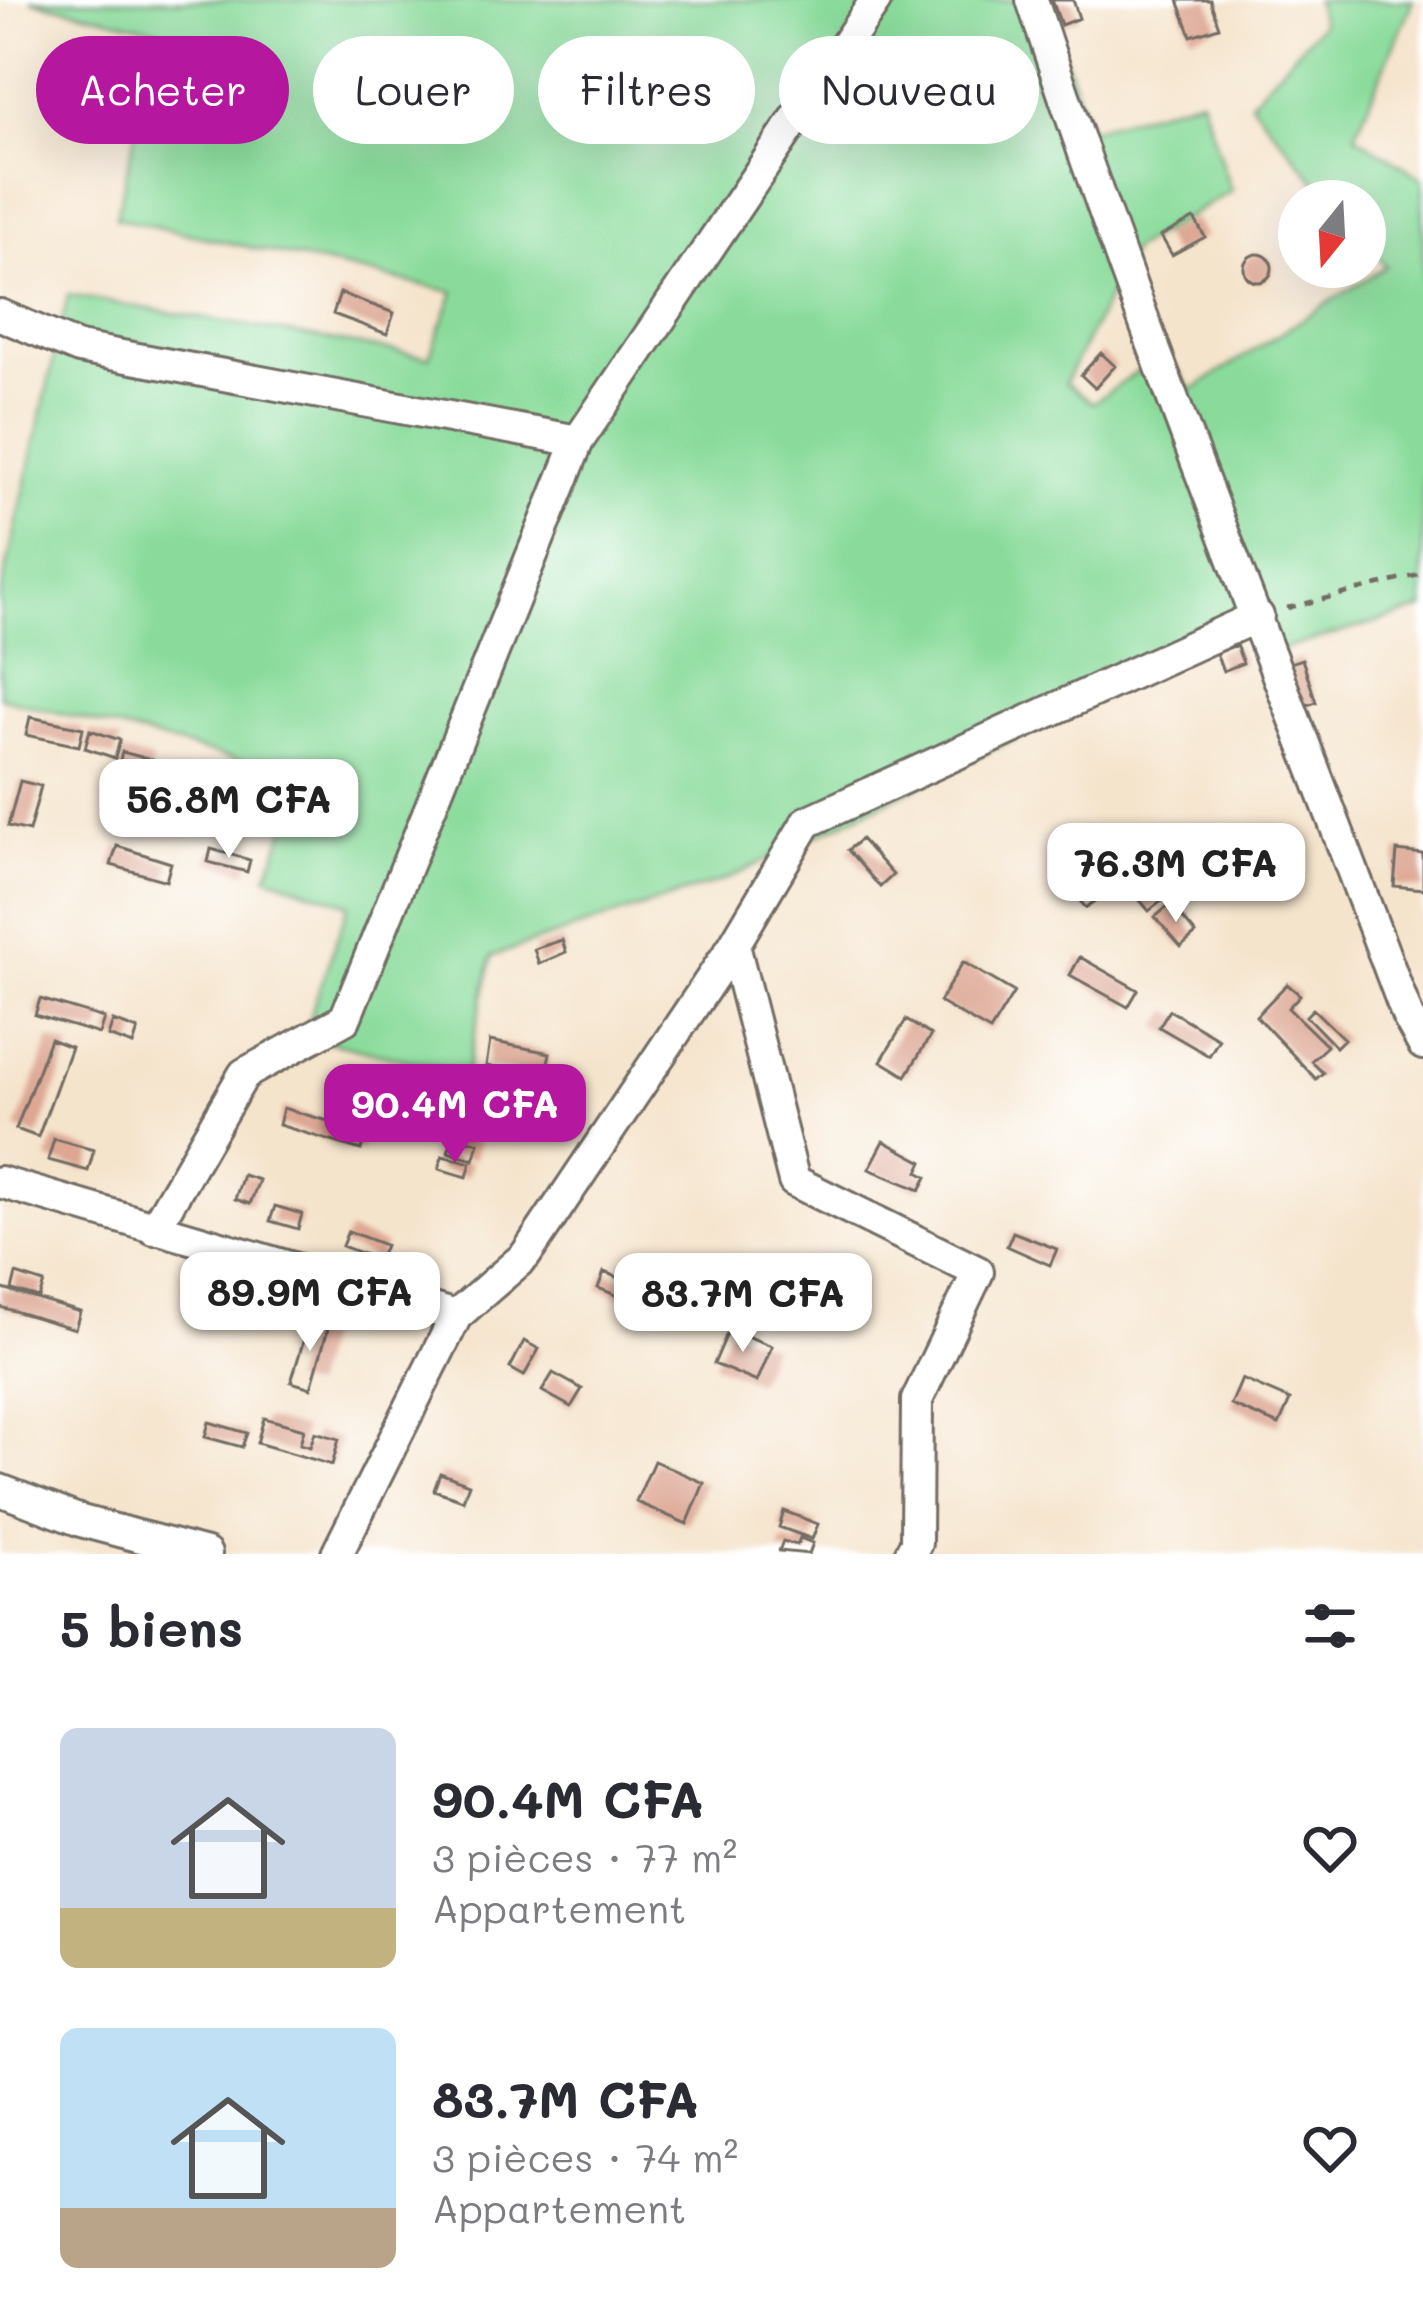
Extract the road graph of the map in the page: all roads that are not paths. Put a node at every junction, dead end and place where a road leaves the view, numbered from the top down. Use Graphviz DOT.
graph roads {
  1 [pos="876,0"];
  2 [pos="1032,0"];
  3 [pos="0,315"];
  4 [pos="578,441"];
  5 [pos="1258,616"];
  6 [pos="734,945"];
  7 [pos="1423,1044"];
  8 [pos="0,1182"];
  9 [pos="154,1229"];
  10 [pos="456,1316"];
  11 [pos="0,1490"];
  12 [pos="206,1554"];
  13 [pos="337,1554"];
  14 [pos="910,1554"];
  1 -- 4 [label="street"];
  2 -- 5 [label="street"];
  3 -- 4 [label="street"];
  4 -- 9 [label="street"];
  5 -- 6 [label="street"];
  5 -- 7 [label="street"];
  6 -- 10 [label="street"];
  6 -- 14 [label="street"];
  8 -- 9 [label="street"];
  9 -- 10 [label="street"];
  10 -- 13 [label="street"];
  11 -- 12 [label="street"];
}
